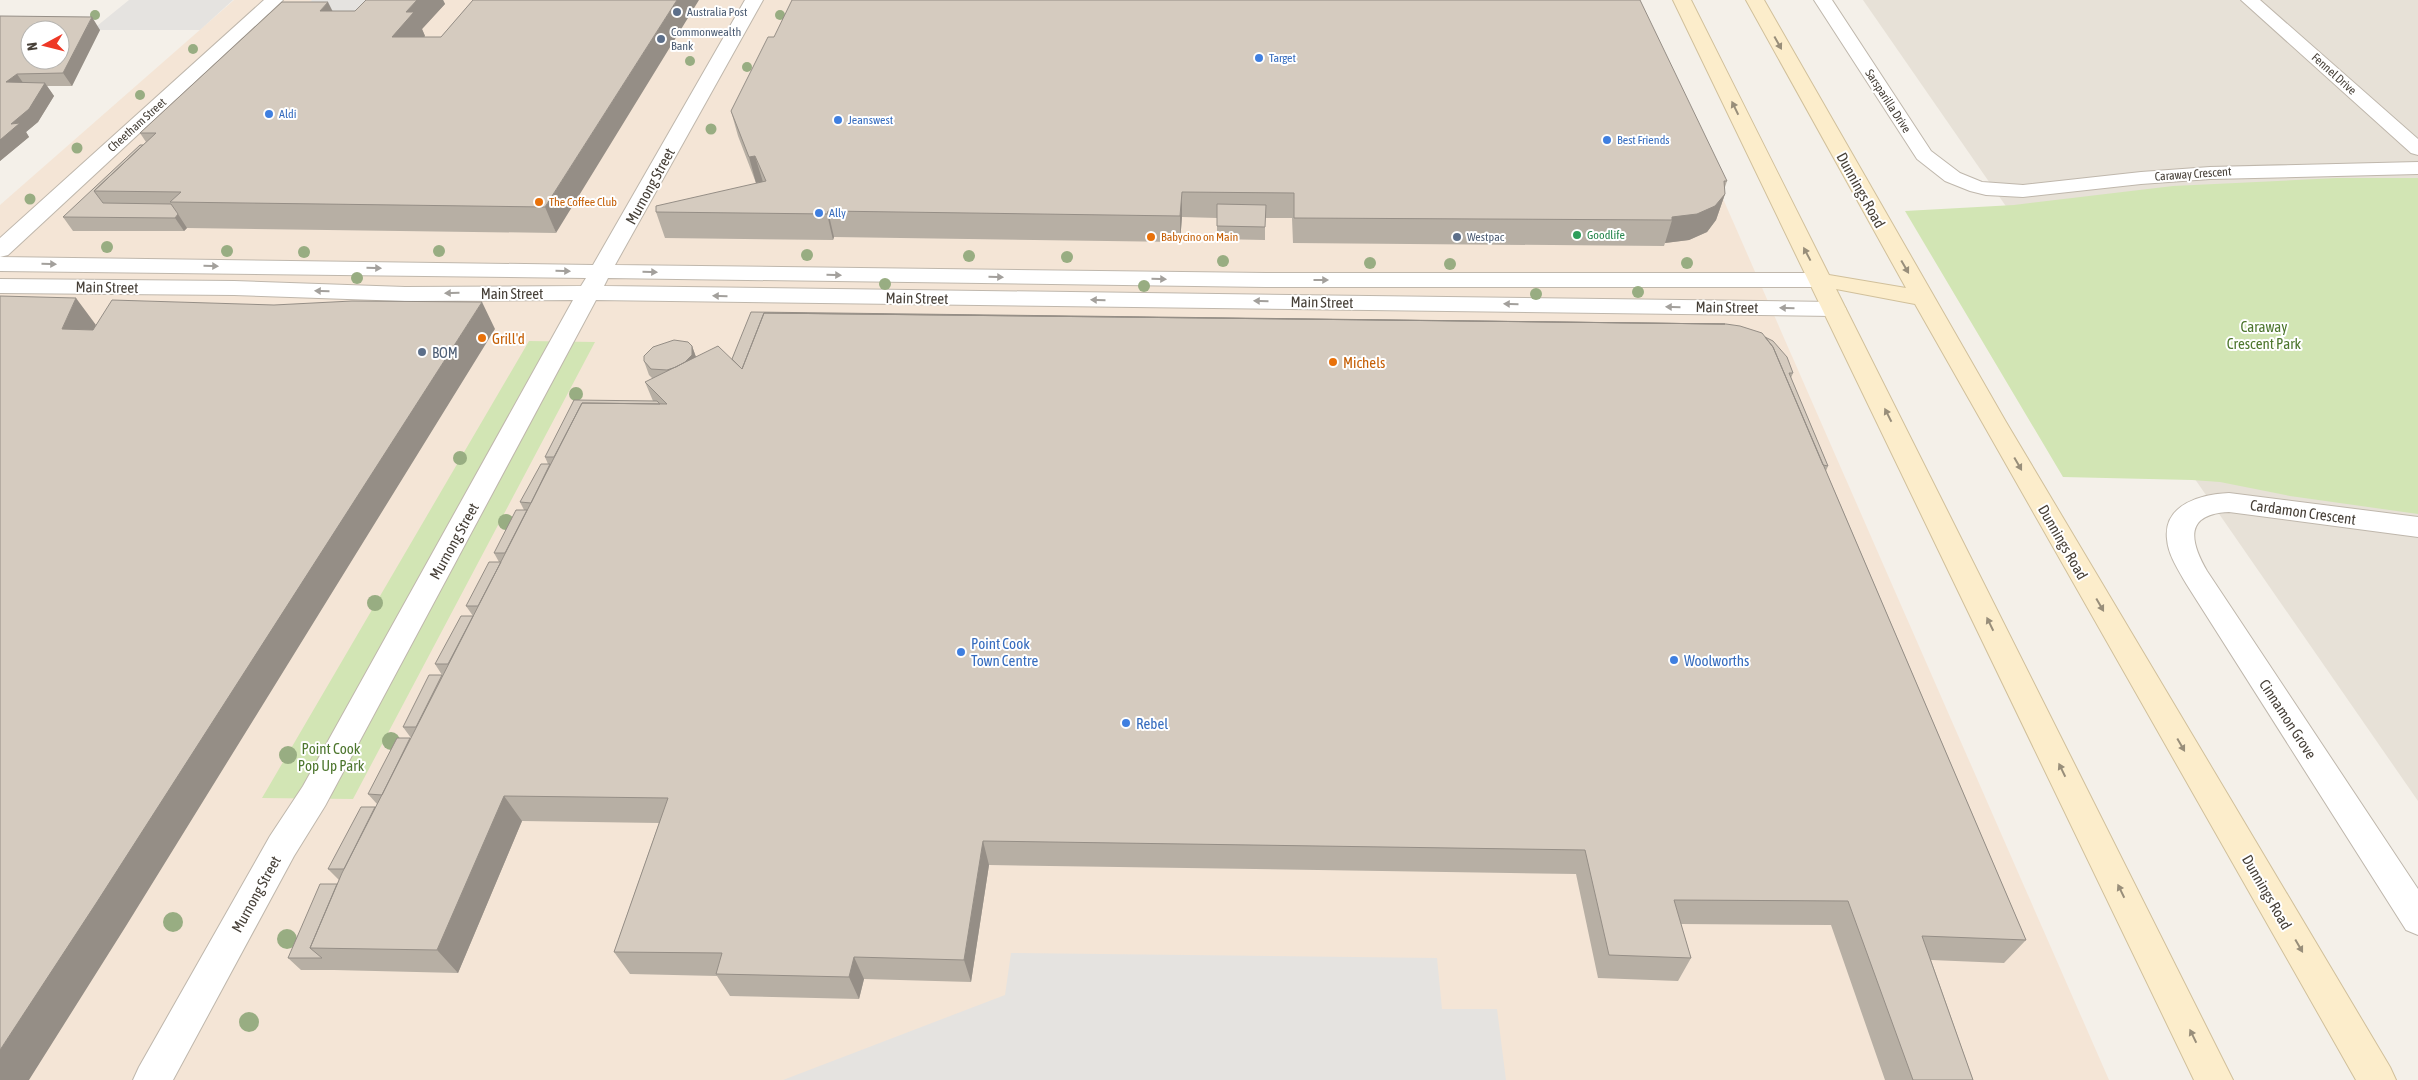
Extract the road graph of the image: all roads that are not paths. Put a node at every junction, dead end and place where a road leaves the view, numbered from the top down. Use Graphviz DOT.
graph roads {
  1 [pos="274,0"];
  2 [pos="754,0"];
  3 [pos="1682,0"];
  4 [pos="1755,0"];
  5 [pos="1822,0"];
  6 [pos="2250,0"];
  7 [pos="2418,149"];
  8 [pos="2418,168"];
  9 [pos="1970,185"];
  10 [pos="0,250"];
  11 [pos="0,264"];
  12 [pos="602,271"];
  13 [pos="1821,280"];
  14 [pos="0,286"];
  15 [pos="588,294"];
  16 [pos="1922,298"];
  17 [pos="1834,309"];
  18 [pos="2190,514"];
  19 [pos="2418,527"];
  20 [pos="2418,919"];
  21 [pos="152,1080"];
  22 [pos="2214,1080"];
  23 [pos="2377,1080"];
  1 -- 10 [label="street, Cheetham Street"];
  2 -- 12 [label="street, Murnong Street"];
  13 -- 3 [label="main road, one-way"];
  4 -- 16 [label="main road, Dunnings Road, one-way"];
  5 -- 9 [label="street, Sarsparilla Drive"];
  6 -- 7 [label="street, Fennel Drive"];
  8 -- 9 [label="street, Caraway Crescent"];
  11 -- 12 [label="street, Main Street, one-way"];
  12 -- 13 [label="street, Main Street, one-way"];
  12 -- 15 [label="street, Murnong Street"];
  13 -- 16 [label="main road"];
  13 -- 17 [label="main road"];
  15 -- 14 [label="street, Main Street, one-way"];
  17 -- 15 [label="street, Main Street, one-way"];
  15 -- 21 [label="street, Murnong Street"];
  16 -- 17 [label="main road"];
  16 -- 23 [label="main road, Dunnings Road, one-way"];
  22 -- 17 [label="main road, one-way"];
  18 -- 19 [label="street, Cardamon Crescent"];
  18 -- 20 [label="street, Cinnamon Grove"];
}
